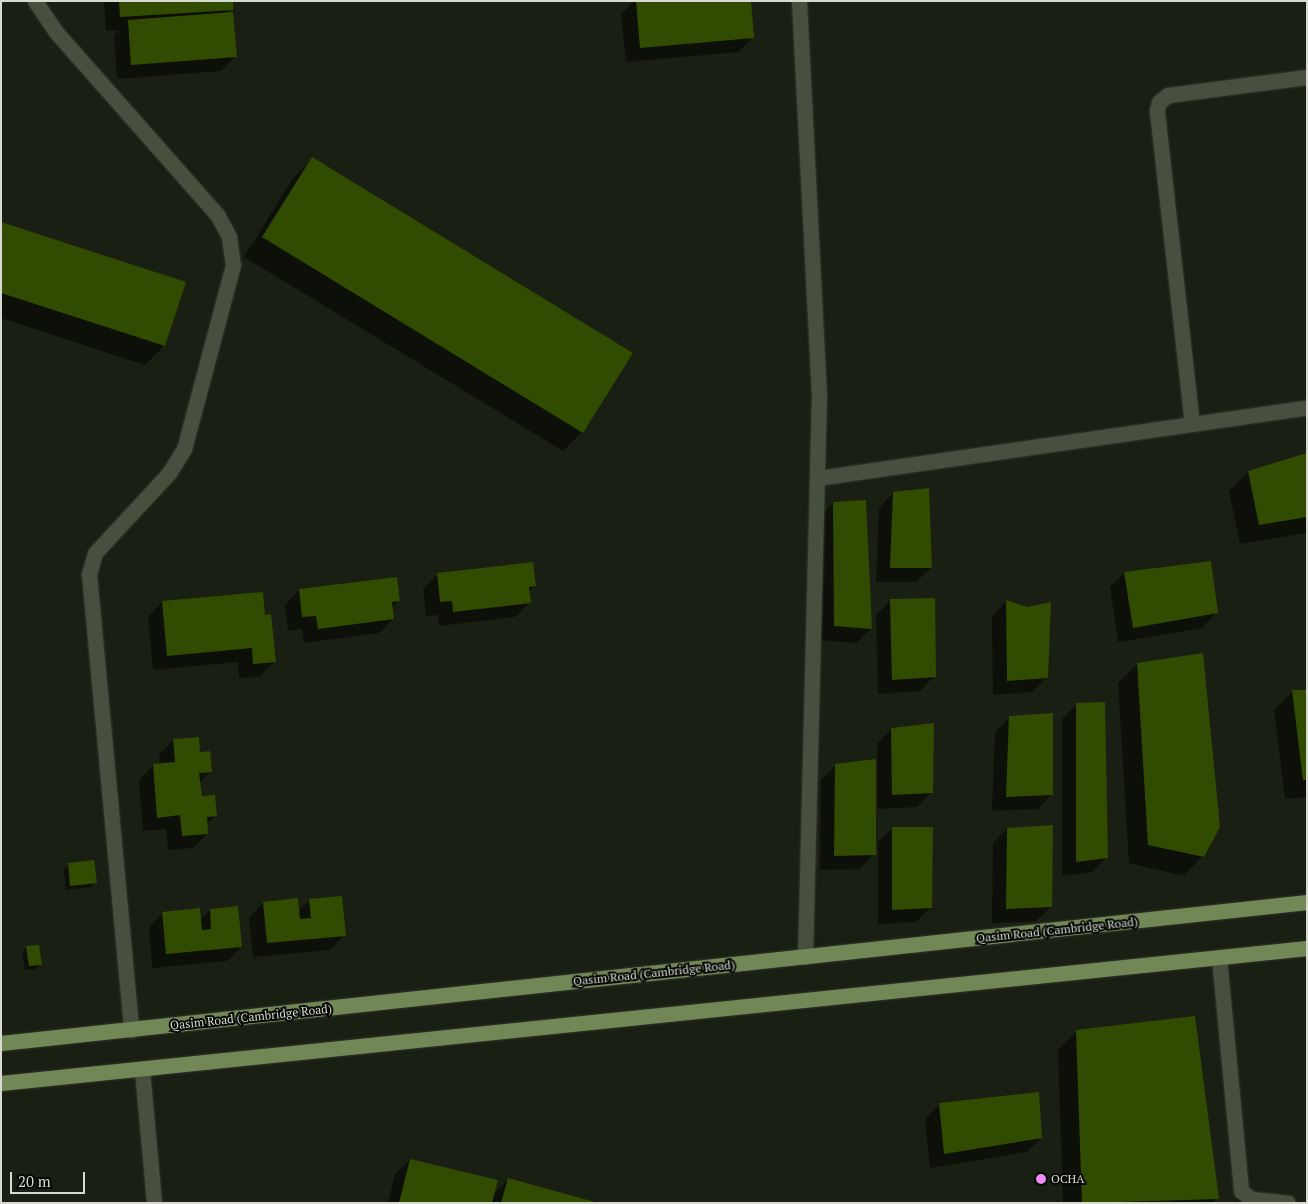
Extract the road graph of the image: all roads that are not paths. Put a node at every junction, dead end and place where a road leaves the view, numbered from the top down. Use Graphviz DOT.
graph roads {
  1 [pos="35,1"];
  2 [pos="799,1"];
  3 [pos="1307,77"];
  4 [pos="1307,407"];
  5 [pos="1192,424"];
  6 [pos="817,478"];
  7 [pos="1307,902"];
  8 [pos="1307,948"];
  9 [pos="805,957"];
  10 [pos="1219,958"];
  11 [pos="131,1030"];
  12 [pos="1,1043"];
  13 [pos="142,1070"];
  14 [pos="1,1083"];
  15 [pos="154,1203"];
  16 [pos="1288,1203"];
  1 -- 11 [label="street"];
  2 -- 6 [label="street"];
  3 -- 5 [label="street"];
  4 -- 5 [label="street"];
  5 -- 6 [label="street"];
  6 -- 9 [label="street"];
  7 -- 9 [label="main road, Qasim Road (Cambridge Road)"];
  8 -- 10 [label="main road"];
  9 -- 11 [label="main road, Qasim Road (Cambridge Road)"];
  10 -- 13 [label="main road"];
  10 -- 16 [label="street"];
  11 -- 12 [label="main road, Qasim Road (Cambridge Road)"];
  13 -- 14 [label="main road"];
  13 -- 15 [label="street"];
}
